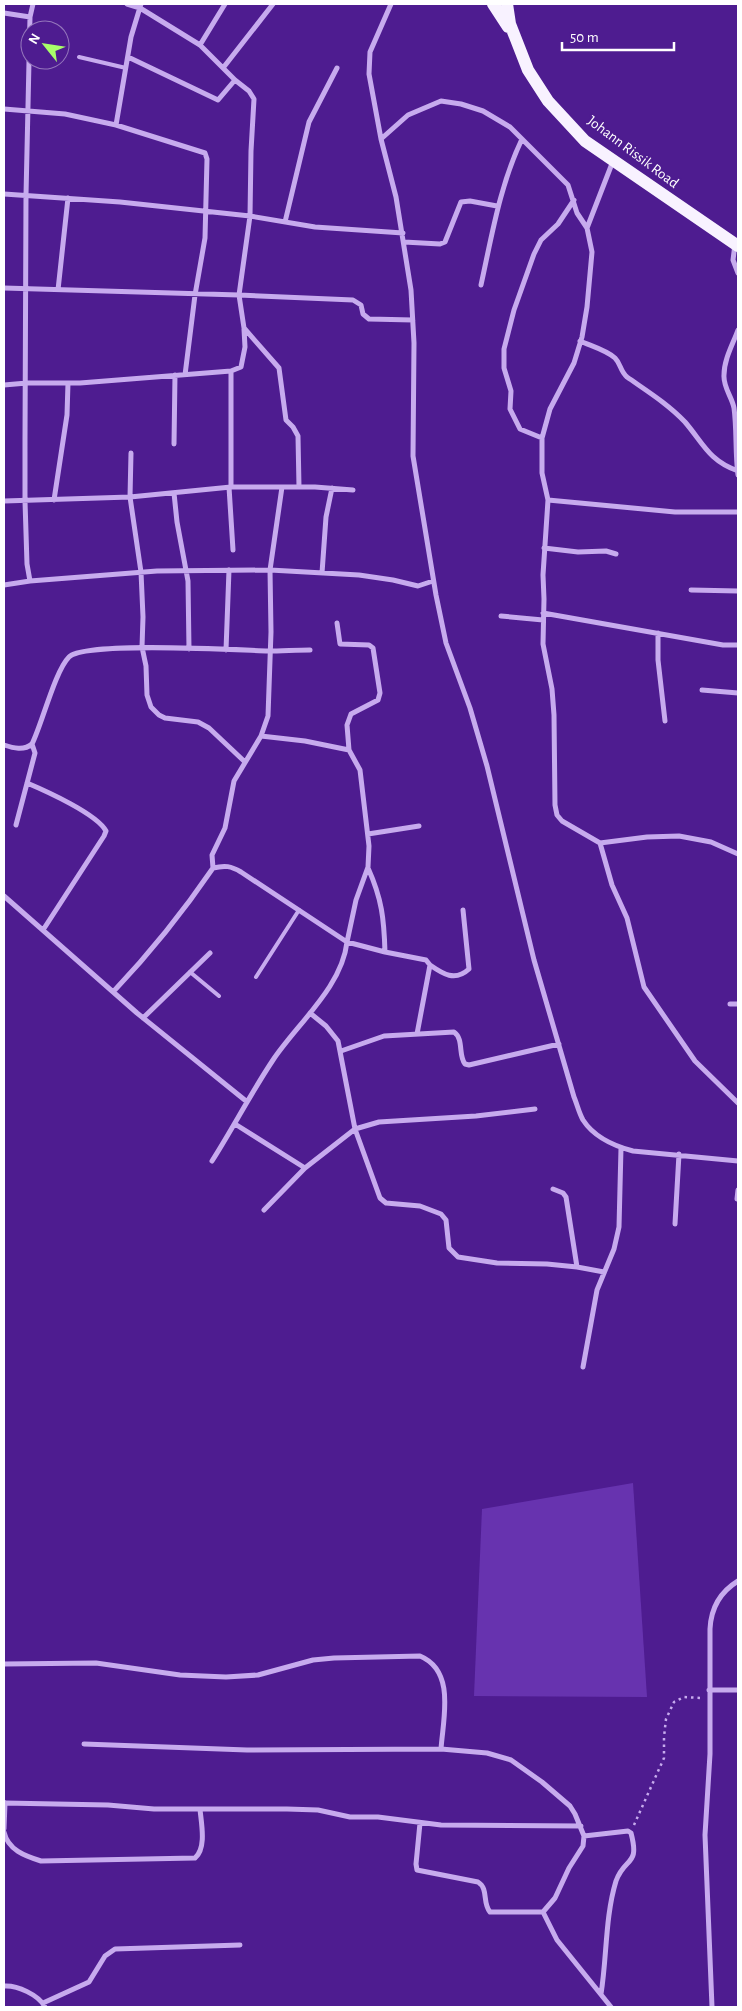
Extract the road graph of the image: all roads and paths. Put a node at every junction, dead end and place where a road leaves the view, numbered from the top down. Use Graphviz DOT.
graph roads {
  1 [pos="33,4"];
  2 [pos="127,4"];
  3 [pos="225,4"];
  4 [pos="273,4"];
  5 [pos="390,4"];
  6 [pos="493,4"];
  7 [pos="506,5"];
  8 [pos="141,6"];
  9 [pos="4,13"];
  10 [pos="30,17"];
  11 [pos="516,40"];
  12 [pos="200,45"];
  13 [pos="79,57"];
  14 [pos="128,57"];
  15 [pos="126,68"];
  16 [pos="223,68"];
  17 [pos="337,68"];
  18 [pos="235,80"];
  19 [pos="4,109"];
  20 [pos="27,110"];
  21 [pos="116,125"];
  22 [pos="522,138"];
  23 [pos="381,139"];
  24 [pos="613,160"];
  25 [pos="4,194"];
  26 [pos="26,195"];
  27 [pos="68,198"];
  28 [pos="574,200"];
  29 [pos="497,206"];
  30 [pos="205,211"];
  31 [pos="250,216"];
  32 [pos="285,222"];
  33 [pos="587,228"];
  34 [pos="402,233"];
  35 [pos="404,242"];
  36 [pos="737,245"];
  37 [pos="738,273"];
  38 [pos="482,286"];
  39 [pos="4,288"];
  40 [pos="26,289"];
  41 [pos="58,290"];
  42 [pos="195,295"];
  43 [pos="239,295"];
  44 [pos="413,320"];
  45 [pos="244,328"];
  46 [pos="738,330"];
  47 [pos="580,341"];
  48 [pos="231,371"];
  49 [pos="185,375"];
  50 [pos="175,376"];
  51 [pos="26,383"];
  52 [pos="68,383"];
  53 [pos="4,385"];
  54 [pos="542,438"];
  55 [pos="174,444"];
  56 [pos="131,453"];
  57 [pos="738,471"];
  58 [pos="738,475"];
  59 [pos="230,487"];
  60 [pos="282,487"];
  61 [pos="299,487"];
  62 [pos="332,488"];
  63 [pos="353,490"];
  64 [pos="174,493"];
  65 [pos="130,497"];
  66 [pos="54,500"];
  67 [pos="548,500"];
  68 [pos="4,501"];
  69 [pos="25,501"];
  70 [pos="738,512"];
  71 [pos="544,548"];
  72 [pos="233,550"];
  73 [pos="616,554"];
  74 [pos="229,570"];
  75 [pos="270,570"];
  76 [pos="186,571"];
  77 [pos="141,572"];
  78 [pos="322,573"];
  79 [pos="30,581"];
  80 [pos="434,581"];
  81 [pos="4,585"];
  82 [pos="691,590"];
  83 [pos="738,591"];
  84 [pos="543,613"];
  85 [pos="501,616"];
  86 [pos="543,620"];
  87 [pos="337,623"];
  88 [pos="658,633"];
  89 [pos="738,645"];
  90 [pos="142,647"];
  91 [pos="189,649"];
  92 [pos="226,650"];
  93 [pos="310,650"];
  94 [pos="270,651"];
  95 [pos="702,690"];
  96 [pos="738,693"];
  97 [pos="665,721"];
  98 [pos="261,736"];
  99 [pos="32,744"];
  100 [pos="4,745"];
  101 [pos="349,750"];
  102 [pos="245,762"];
  103 [pos="27,783"];
  104 [pos="16,825"];
  105 [pos="419,826"];
  106 [pos="368,834"];
  107 [pos="600,843"];
  108 [pos="738,854"];
  109 [pos="213,868"];
  110 [pos="368,868"];
  111 [pos="4,896"];
  112 [pos="299,910"];
  113 [pos="463,910"];
  114 [pos="43,930"];
  115 [pos="347,942"];
  116 [pos="385,952"];
  117 [pos="210,953"];
  118 [pos="430,966"];
  119 [pos="190,972"];
  120 [pos="256,977"];
  121 [pos="113,992"];
  122 [pos="219,996"];
  123 [pos="730,1004"];
  124 [pos="738,1004"];
  125 [pos="310,1013"];
  126 [pos="143,1018"];
  127 [pos="417,1034"];
  128 [pos="559,1044"];
  129 [pos="341,1050"];
  130 [pos="246,1101"];
  131 [pos="738,1104"];
  132 [pos="535,1109"];
  133 [pos="235,1124"];
  134 [pos="355,1129"];
  135 [pos="621,1148"];
  136 [pos="679,1154"];
  137 [pos="212,1161"];
  138 [pos="738,1161"];
  139 [pos="306,1168"];
  140 [pos="553,1189"];
  141 [pos="738,1190"];
  142 [pos="737,1199"];
  143 [pos="264,1210"];
  144 [pos="675,1224"];
  145 [pos="577,1267"];
  146 [pos="604,1272"];
  147 [pos="583,1367"];
  148 [pos="738,1581"];
  149 [pos="4,1664"];
  150 [pos="710,1690"];
  151 [pos="738,1690"];
  152 [pos="710,1698"];
  153 [pos="84,1744"];
  154 [pos="441,1749"];
  155 [pos="4,1803"];
  156 [pos="200,1809"];
  157 [pos="420,1823"];
  158 [pos="581,1826"];
  159 [pos="4,1830"];
  160 [pos="631,1833"];
  161 [pos="584,1836"];
  162 [pos="543,1912"];
  163 [pos="240,1946"];
  164 [pos="4,1986"];
  165 [pos="601,1994"];
  166 [pos="44,2005"];
  167 [pos="612,2007"];
  168 [pos="712,2007"];
  1 -- 10 [label="street"];
  2 -- 8 [label="street"];
  3 -- 12 [label="street"];
  4 -- 16 [label="street"];
  5 -- 23 [label="street"];
  6 -- 11 [label="main road"];
  7 -- 11 [label="main road, Johann Rissik Road"];
  8 -- 12 [label="street"];
  8 -- 14 [label="street"];
  9 -- 10 [label="street"];
  10 -- 20 [label="street"];
  11 -- 24 [label="main road, Johann Rissik Road"];
  12 -- 16 [label="street"];
  13 -- 15 [label="lane"];
  14 -- 15 [label="street"];
  14 -- 18 [label="street"];
  15 -- 21 [label="street"];
  16 -- 18 [label="street"];
  17 -- 32 [label="street"];
  18 -- 31 [label="street"];
  19 -- 20 [label="street"];
  20 -- 21 [label="street"];
  20 -- 26 [label="street"];
  21 -- 30 [label="street"];
  22 -- 23 [label="street"];
  22 -- 28 [label="street"];
  22 -- 29 [label="street"];
  23 -- 34 [label="street"];
  24 -- 33 [label="street"];
  24 -- 36 [label="main road, Johann Rissik Road"];
  25 -- 26 [label="street"];
  26 -- 27 [label="street"];
  26 -- 40 [label="street"];
  27 -- 30 [label="street"];
  27 -- 41 [label="street"];
  28 -- 33 [label="street"];
  28 -- 54 [label="street"];
  29 -- 35 [label="street"];
  29 -- 38 [label="street"];
  30 -- 31 [label="street"];
  30 -- 42 [label="street"];
  31 -- 32 [label="street"];
  31 -- 43 [label="street"];
  32 -- 34 [label="street"];
  33 -- 47 [label="street"];
  34 -- 35 [label="street"];
  35 -- 44 [label="street"];
  36 -- 37 [label="street"];
  39 -- 40 [label="street"];
  40 -- 41 [label="street"];
  40 -- 51 [label="street"];
  41 -- 42 [label="street"];
  42 -- 43 [label="street"];
  42 -- 49 [label="street"];
  43 -- 44 [label="street"];
  43 -- 45 [label="street"];
  44 -- 80 [label="street"];
  45 -- 48 [label="street"];
  45 -- 61 [label="street"];
  46 -- 57 [label="street"];
  47 -- 54 [label="street"];
  47 -- 57 [label="street"];
  48 -- 49 [label="street"];
  48 -- 59 [label="street"];
  49 -- 50 [label="street"];
  50 -- 52 [label="street"];
  50 -- 55 [label="street"];
  51 -- 52 [label="street"];
  51 -- 53 [label="street"];
  51 -- 69 [label="street"];
  52 -- 66 [label="street"];
  54 -- 67 [label="street"];
  56 -- 65 [label="street"];
  57 -- 58 [label="street"];
  59 -- 60 [label="street"];
  59 -- 64 [label="street"];
  59 -- 72 [label="street"];
  60 -- 61 [label="street"];
  60 -- 75 [label="street"];
  61 -- 62 [label="street"];
  62 -- 63 [label="street"];
  62 -- 78 [label="street"];
  64 -- 65 [label="street"];
  64 -- 76 [label="street"];
  65 -- 66 [label="street"];
  65 -- 77 [label="street"];
  66 -- 69 [label="street"];
  67 -- 70 [label="street"];
  67 -- 71 [label="street"];
  68 -- 69 [label="street"];
  69 -- 79 [label="street"];
  71 -- 73 [label="street"];
  71 -- 84 [label="street"];
  74 -- 75 [label="street"];
  74 -- 76 [label="street"];
  74 -- 92 [label="street"];
  75 -- 78 [label="street"];
  75 -- 94 [label="street"];
  76 -- 77 [label="street"];
  76 -- 91 [label="street"];
  77 -- 79 [label="street"];
  77 -- 90 [label="street"];
  78 -- 80 [label="street"];
  79 -- 81 [label="street"];
  80 -- 128 [label="street"];
  82 -- 83 [label="street"];
  84 -- 86 [label="street"];
  84 -- 88 [label="street"];
  85 -- 86 [label="street"];
  86 -- 107 [label="street"];
  87 -- 101 [label="street"];
  88 -- 89 [label="street"];
  88 -- 97 [label="street"];
  90 -- 91 [label="street"];
  90 -- 99 [label="street"];
  90 -- 102 [label="street"];
  91 -- 92 [label="street"];
  92 -- 94 [label="street"];
  93 -- 94 [label="street"];
  94 -- 98 [label="street"];
  95 -- 96 [label="street"];
  98 -- 101 [label="street"];
  98 -- 102 [label="street"];
  99 -- 100 [label="street"];
  99 -- 103 [label="street"];
  101 -- 106 [label="street"];
  102 -- 109 [label="street"];
  103 -- 104 [label="street"];
  103 -- 114 [label="street"];
  105 -- 106 [label="street"];
  106 -- 110 [label="street"];
  107 -- 108 [label="street"];
  107 -- 131 [label="street"];
  109 -- 112 [label="street"];
  109 -- 121 [label="street"];
  110 -- 115 [label="street"];
  110 -- 116 [label="street"];
  111 -- 114 [label="street"];
  112 -- 115 [label="street"];
  112 -- 120 [label="lane"];
  113 -- 118 [label="street"];
  114 -- 121 [label="street"];
  115 -- 116 [label="street"];
  115 -- 125 [label="street"];
  116 -- 118 [label="street"];
  117 -- 119 [label="street"];
  118 -- 127 [label="street"];
  119 -- 122 [label="lane"];
  119 -- 126 [label="street"];
  121 -- 126 [label="street"];
  123 -- 124 [label="street"];
  125 -- 129 [label="street"];
  125 -- 130 [label="street"];
  126 -- 130 [label="street"];
  127 -- 128 [label="street"];
  127 -- 129 [label="street"];
  128 -- 135 [label="street"];
  129 -- 134 [label="street"];
  130 -- 133 [label="street"];
  132 -- 134 [label="street"];
  133 -- 137 [label="street"];
  133 -- 139 [label="street"];
  134 -- 139 [label="street"];
  134 -- 145 [label="street"];
  135 -- 136 [label="street"];
  135 -- 146 [label="street"];
  136 -- 138 [label="street"];
  136 -- 144 [label="street"];
  139 -- 143 [label="street"];
  140 -- 145 [label="street"];
  141 -- 142 [label="street"];
  145 -- 146 [label="street"];
  146 -- 147 [label="street"];
  148 -- 150 [label="street"];
  149 -- 154 [label="street"];
  150 -- 151 [label="street"];
  150 -- 152 [label="street"];
  152 -- 160 [label="path"];
  152 -- 168 [label="street"];
  153 -- 154 [label="street"];
  154 -- 158 [label="street"];
  155 -- 156 [label="street"];
  155 -- 159 [label="street"];
  156 -- 157 [label="street"];
  156 -- 159 [label="street"];
  157 -- 158 [label="street"];
  157 -- 162 [label="street"];
  158 -- 161 [label="street"];
  160 -- 161 [label="street"];
  160 -- 165 [label="street"];
  161 -- 162 [label="street"];
  162 -- 165 [label="street"];
  163 -- 166 [label="street"];
  164 -- 166 [label="street"];
  165 -- 167 [label="street"];
}
